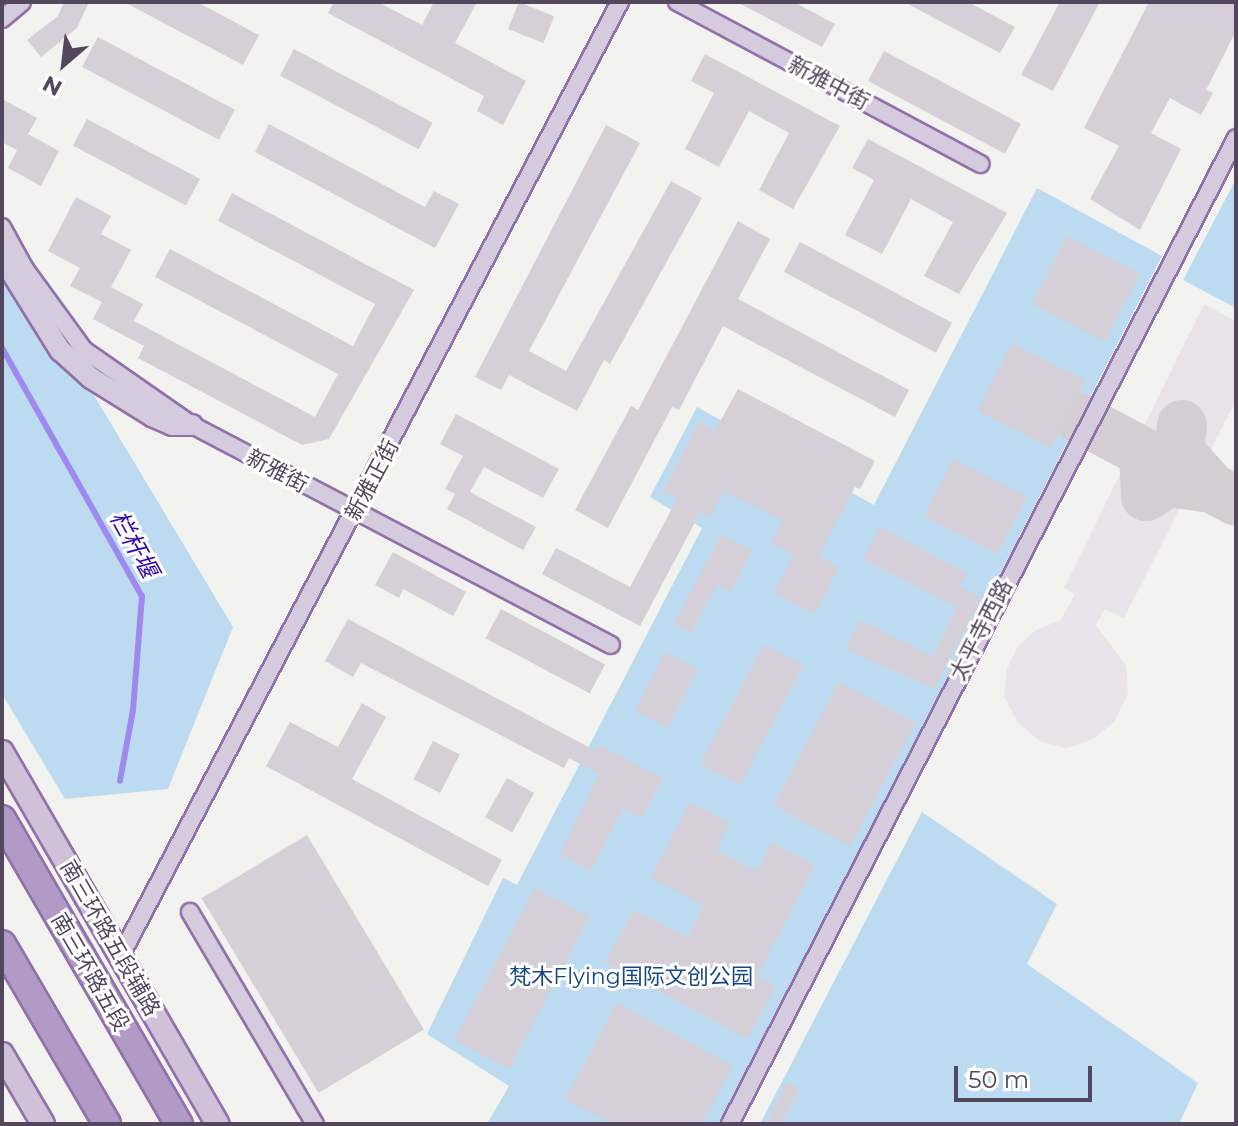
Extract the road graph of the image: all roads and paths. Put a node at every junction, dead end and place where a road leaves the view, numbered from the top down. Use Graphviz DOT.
graph roads {
  1 [pos="22,2"];
  2 [pos="620,2"];
  3 [pos="677,2"];
  4 [pos="2,19"];
  5 [pos="1236,138"];
  6 [pos="981,164"];
  7 [pos="2,227"];
  8 [pos="2,257"];
  9 [pos="192,425"];
  10 [pos="355,512"];
  11 [pos="611,645"];
  12 [pos="2,752"];
  13 [pos="2,819"];
  14 [pos="190,912"];
  15 [pos="2,944"];
  16 [pos="120,957"];
  17 [pos="2,1054"];
  18 [pos="43,1124"];
  19 [pos="107,1124"];
  20 [pos="179,1124"];
  21 [pos="218,1124"];
  22 [pos="315,1124"];
  23 [pos="730,1124"];
  1 -- 4 [label="street"];
  2 -- 10 [label="street, 新雅正街"];
  3 -- 6 [label="street, 新雅中街"];
  5 -- 23 [label="street, 太平寺西路"];
  7 -- 9 [label="street, 新雅街"];
  8 -- 9 [label="street"];
  9 -- 10 [label="street, 新雅街"];
  10 -- 11 [label="street, 新雅街"];
  10 -- 16 [label="street, 新雅正街"];
  12 -- 16 [label="main road, 南三环路五段辅路"];
  13 -- 20 [label="highway, 南三环路五段"];
  14 -- 22 [label="street"];
  15 -- 19 [label="highway"];
  16 -- 21 [label="main road, 南三环路五段辅路"];
  17 -- 18 [label="main road"];
}
